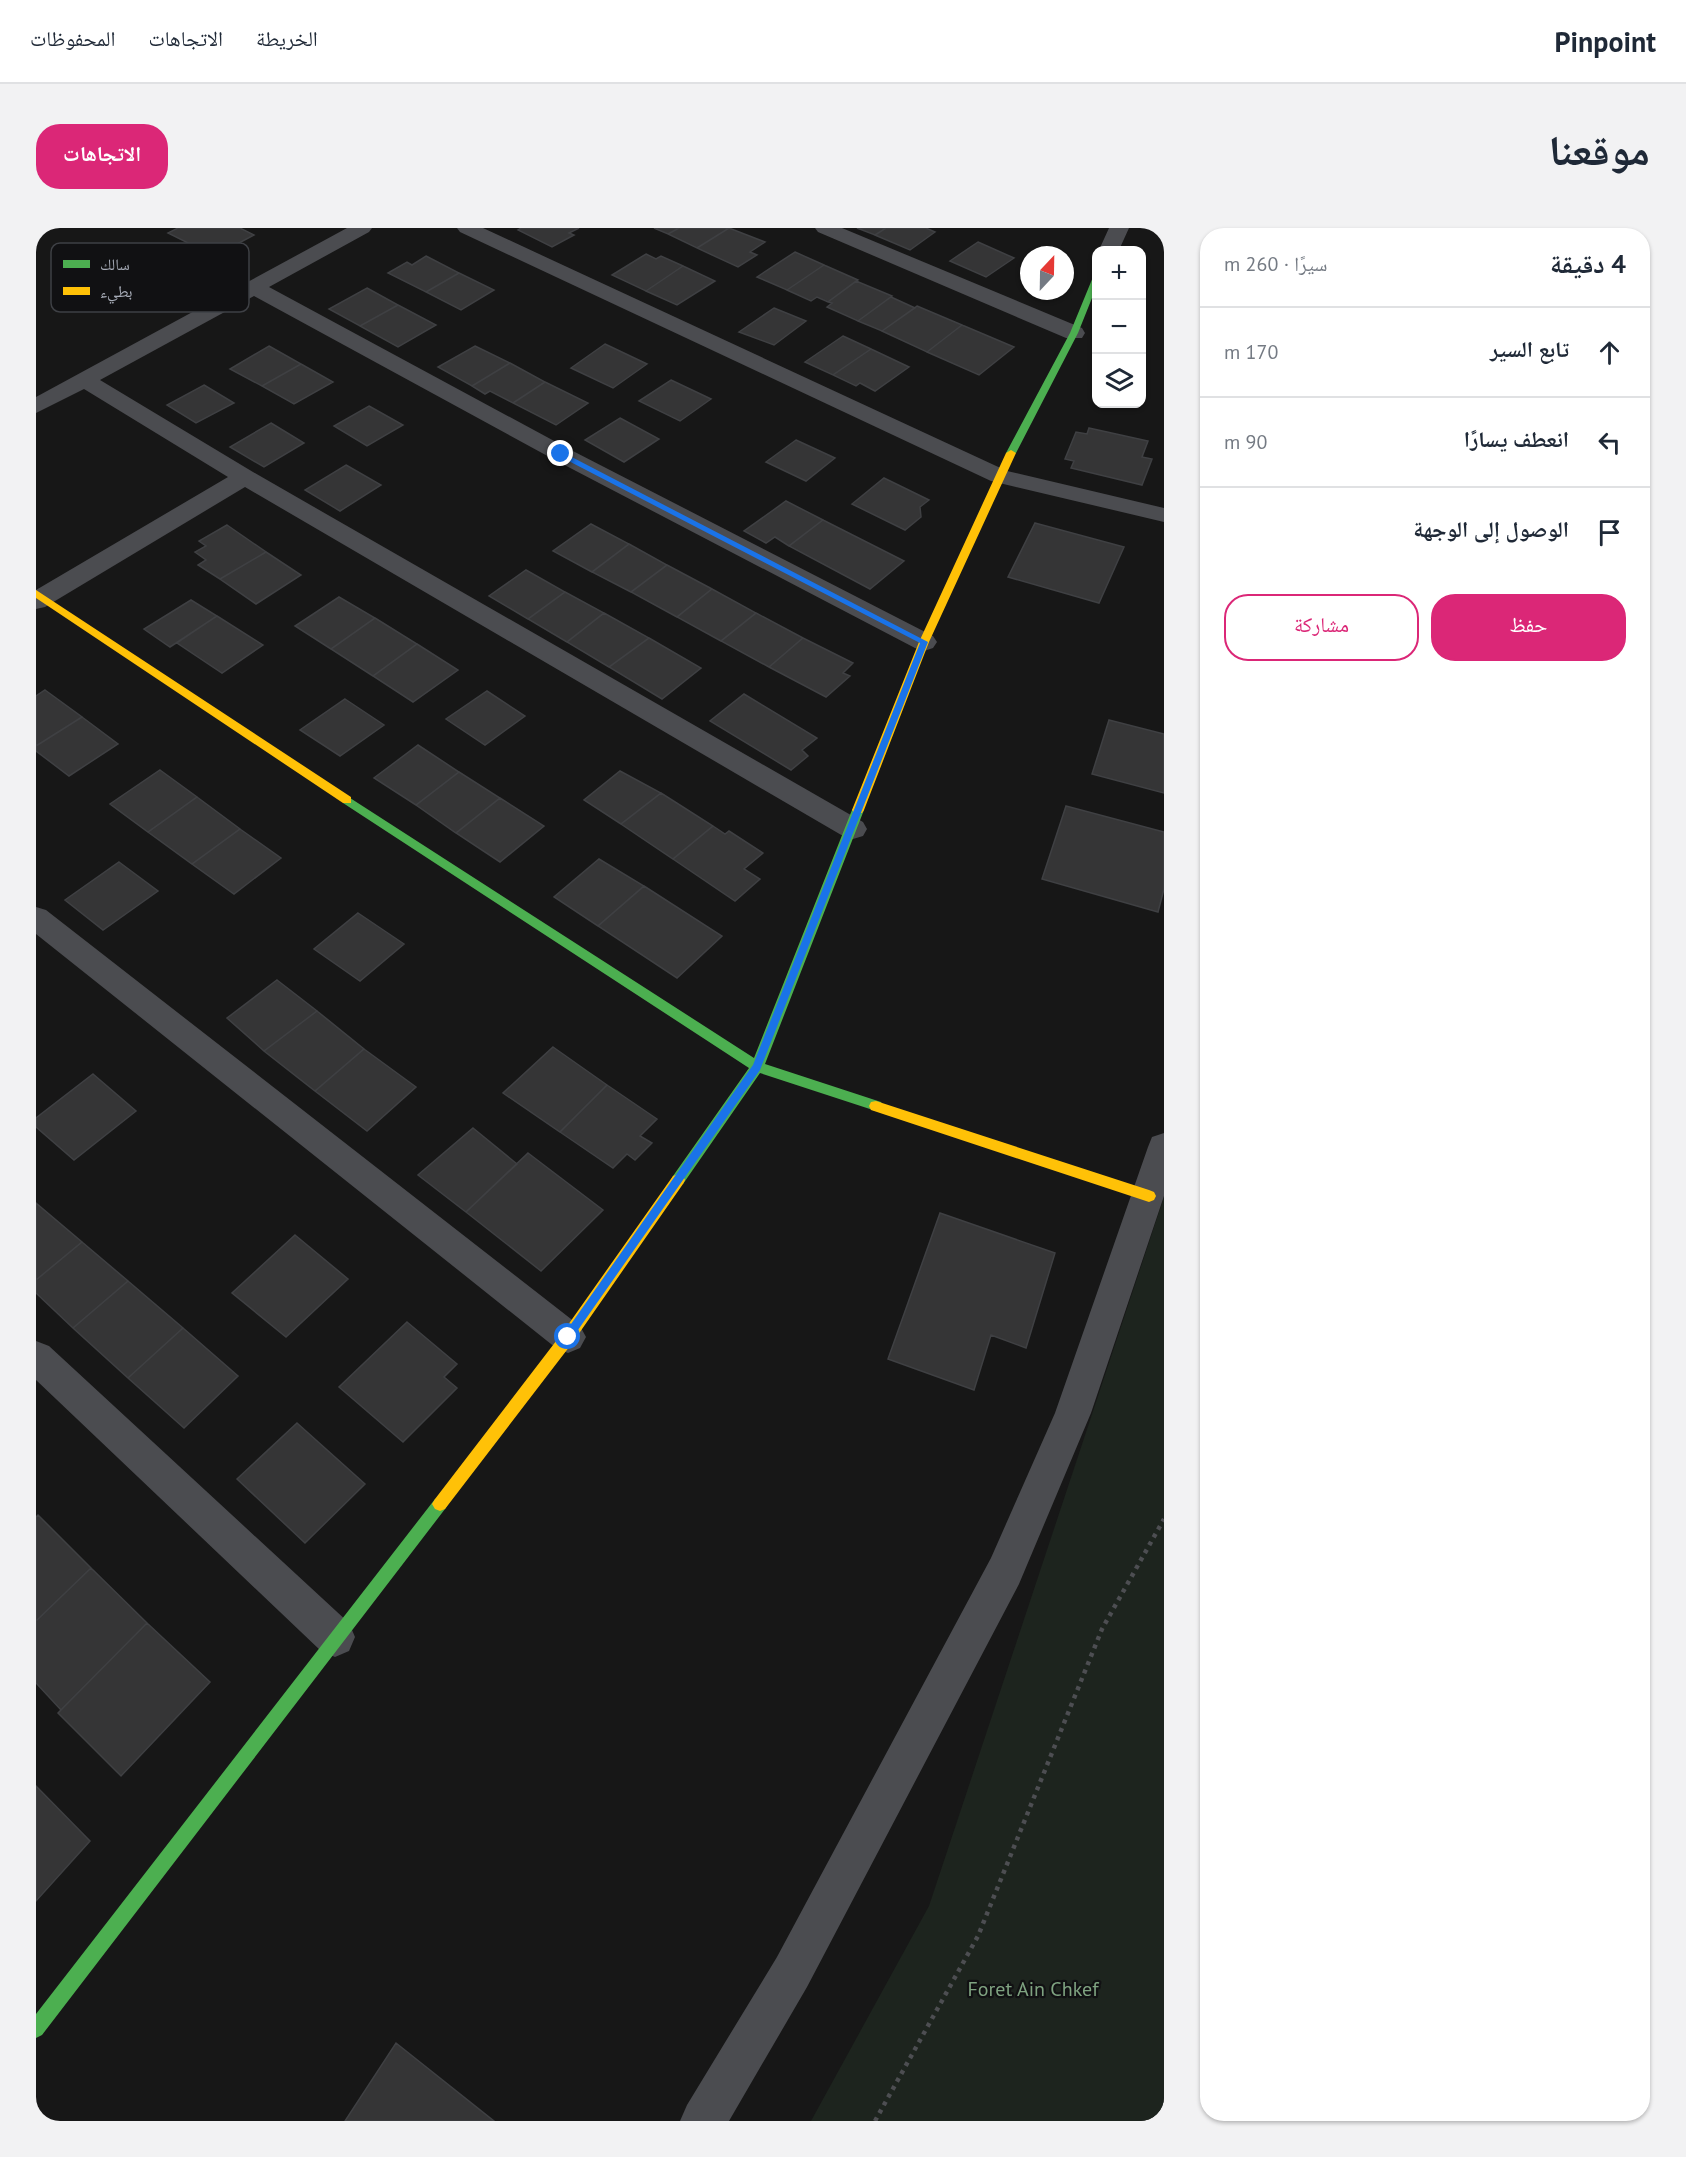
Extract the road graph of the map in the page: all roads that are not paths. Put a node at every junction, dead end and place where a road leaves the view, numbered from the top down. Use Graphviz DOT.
graph roads {
  1 [pos="362,228"];
  2 [pos="466,228"];
  3 [pos="825,228"];
  4 [pos="1119,228"];
  5 [pos="1111,246"];
  6 [pos="255,288"];
  7 [pos="1092,289"];
  8 [pos="249,291"];
  9 [pos="210,312"];
  10 [pos="1074,333"];
  11 [pos="83,379"];
  12 [pos="36,406"];
  13 [pos="999,476"];
  14 [pos="245,477"];
  15 [pos="1164,515"];
  16 [pos="38,598"];
  17 [pos="924,642"];
  18 [pos="853,830"];
  19 [pos="36,918"];
  20 [pos="757,1067"];
  21 [pos="1164,1147"];
  22 [pos="1149,1196"];
  23 [pos="568,1337"];
  24 [pos="36,1357"];
  25 [pos="335,1637"];
  26 [pos="36,2029"];
  27 [pos="703,2121"];
  1 -- 6 [label="street"];
  2 -- 13 [label="street"];
  3 -- 10 [label="street"];
  4 -- 5 [label="street"];
  6 -- 8 [label="street"];
  6 -- 17 [label="street"];
  7 -- 10 [label="street"];
  9 -- 11 [label="street"];
  10 -- 13 [label="street"];
  11 -- 12 [label="street"];
  11 -- 14 [label="street"];
  13 -- 15 [label="street"];
  13 -- 17 [label="street"];
  14 -- 16 [label="street"];
  14 -- 18 [label="street"];
  16 -- 20 [label="street"];
  17 -- 18 [label="street"];
  18 -- 20 [label="street"];
  19 -- 23 [label="street"];
  20 -- 22 [label="street"];
  20 -- 23 [label="street"];
  21 -- 22 [label="street"];
  22 -- 27 [label="street"];
  23 -- 25 [label="street"];
  24 -- 25 [label="street"];
  25 -- 26 [label="street"];
}
